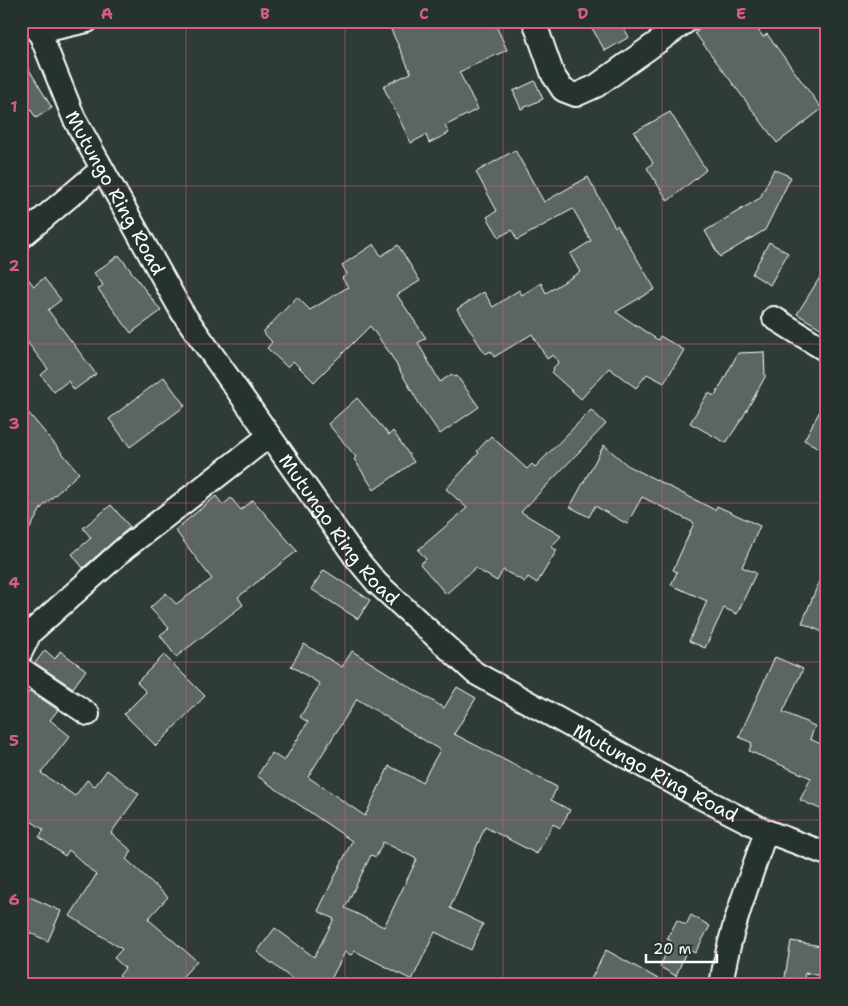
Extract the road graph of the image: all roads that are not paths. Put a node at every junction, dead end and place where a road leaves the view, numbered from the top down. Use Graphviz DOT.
graph roads {
  1 [pos="87,21"];
  2 [pos="534,21"];
  3 [pos="687,21"];
  4 [pos="37,27"];
  5 [pos="102,169"];
  6 [pos="21,237"];
  7 [pos="774,318"];
  8 [pos="827,351"];
  9 [pos="269,436"];
  10 [pos="21,652"];
  11 [pos="21,670"];
  12 [pos="88,714"];
  13 [pos="766,831"];
  14 [pos="827,854"];
  15 [pos="721,985"];
  1 -- 4 [label="street"];
  2 -- 3 [label="street"];
  4 -- 5 [label="street, Mutungo Ring Road"];
  5 -- 6 [label="street"];
  5 -- 9 [label="street, Mutungo Ring Road"];
  7 -- 8 [label="street"];
  9 -- 10 [label="street"];
  9 -- 13 [label="street, Mutungo Ring Road"];
  11 -- 12 [label="street"];
  13 -- 14 [label="street, Mutungo Ring Road"];
  13 -- 15 [label="street"];
}
